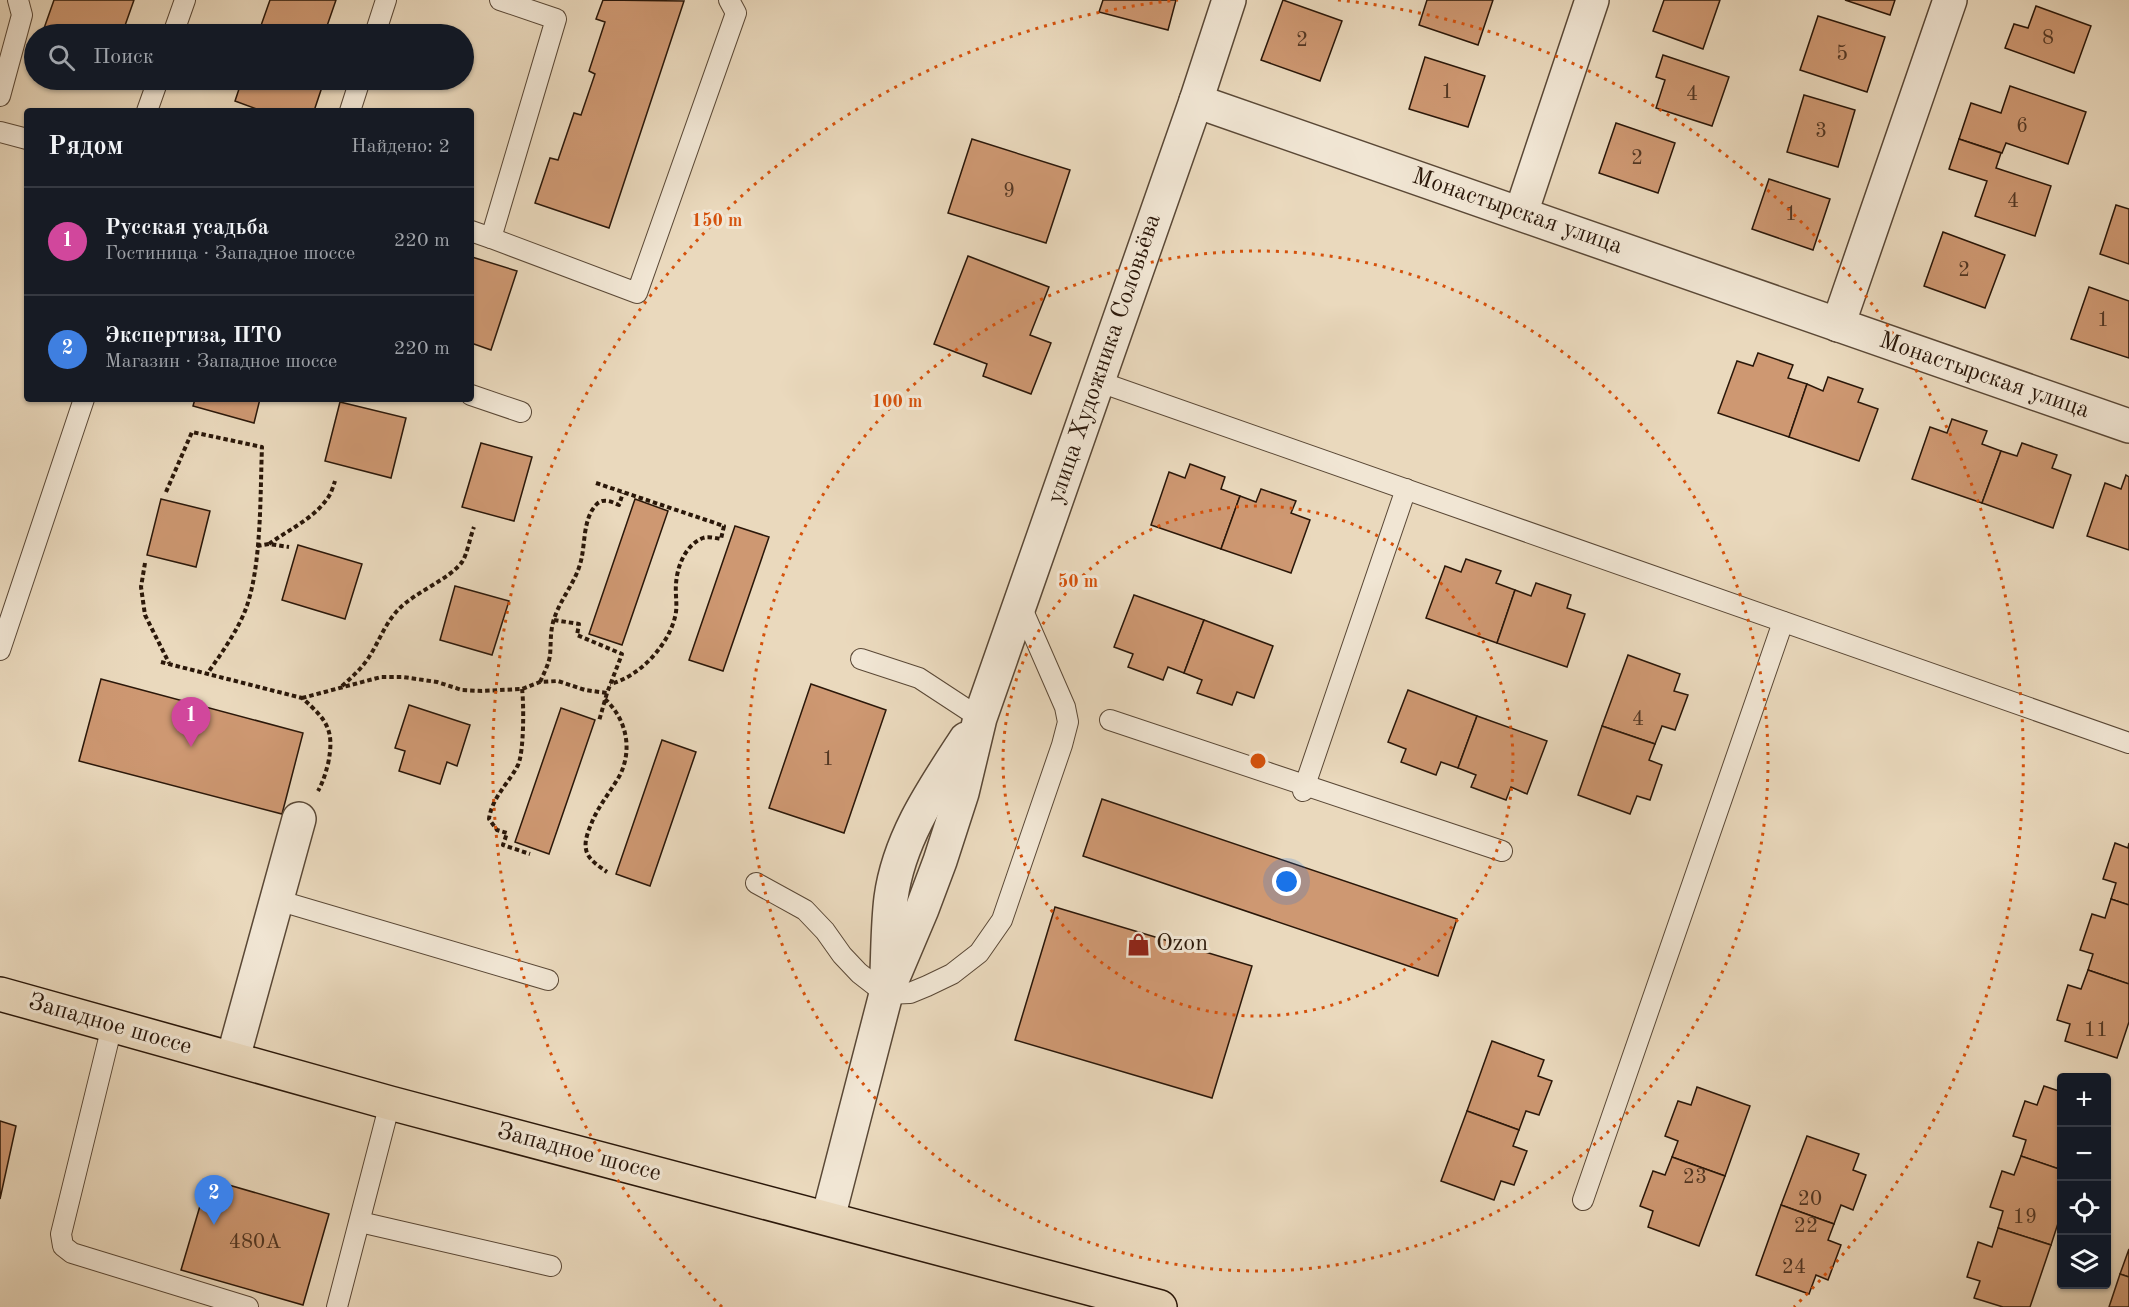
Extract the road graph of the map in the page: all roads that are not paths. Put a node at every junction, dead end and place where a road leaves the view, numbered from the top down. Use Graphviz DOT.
graph roads {
  1 [pos="18,0"];
  2 [pos="185,0"];
  3 [pos="386,0"];
  4 [pos="500,0"];
  5 [pos="729,0"];
  6 [pos="1229,0"];
  7 [pos="1592,0"];
  8 [pos="1950,0"];
  9 [pos="177,24"];
  10 [pos="378,24"];
  11 [pos="154,90"];
  12 [pos="357,90"];
  13 [pos="0,96"];
  14 [pos="1196,101"];
  15 [pos="148,108"];
  16 [pos="351,108"];
  17 [pos="0,132"];
  18 [pos="24,138"];
  19 [pos="1521,213"];
  20 [pos="474,232"];
  21 [pos="491,238"];
  22 [pos="1838,325"];
  23 [pos="1097,381"];
  24 [pos="474,396"];
  25 [pos="83,402"];
  26 [pos="521,412"];
  27 [pos="2129,426"];
  28 [pos="1406,489"];
  29 [pos="1020,604"];
  30 [pos="1783,622"];
  31 [pos="0,650"];
  32 [pos="861,659"];
  33 [pos="980,718"];
  34 [pos="1110,720"];
  35 [pos="2129,743"];
  36 [pos="1304,788"];
  37 [pos="299,819"];
  38 [pos="1502,851"];
  39 [pos="756,883"];
  40 [pos="277,900"];
  41 [pos="548,980"];
  42 [pos="0,994"];
  43 [pos="886,994"];
  44 [pos="112,1026"];
  45 [pos="233,1058"];
  46 [pos="390,1103"];
  47 [pos="1583,1200"];
  48 [pos="828,1218"];
  49 [pos="360,1222"];
  50 [pos="551,1266"];
  51 [pos="248,1307"];
  52 [pos="337,1307"];
  53 [pos="1160,1307"];
  1 -- 13 [label="lane"];
  2 -- 9 [label="lane"];
  3 -- 10 [label="lane"];
  4 -- 21 [label="lane"];
  5 -- 21 [label="lane"];
  6 -- 14 [label="street, улица Художника Соловьёва"];
  7 -- 19 [label="street"];
  8 -- 22 [label="street"];
  11 -- 15 [label="lane"];
  12 -- 16 [label="lane"];
  14 -- 19 [label="street, Монастырская улица"];
  14 -- 23 [label="street, улица Художника Соловьёва"];
  17 -- 18 [label="lane"];
  19 -- 22 [label="street, Монастырская улица"];
  20 -- 21 [label="lane"];
  22 -- 27 [label="street, Монастырская улица"];
  23 -- 28 [label="lane"];
  23 -- 29 [label="street, улица Художника Соловьёва"];
  24 -- 26 [label="lane"];
  25 -- 31 [label="lane"];
  28 -- 30 [label="lane"];
  28 -- 36 [label="lane"];
  29 -- 33 [label="street, улица Художника Соловьёва"];
  29 -- 43 [label="lane"];
  30 -- 35 [label="lane"];
  30 -- 47 [label="lane"];
  32 -- 33 [label="lane"];
  33 -- 43 [label="street, улица Художника Соловьёва"];
  34 -- 36 [label="lane"];
  36 -- 38 [label="lane"];
  37 -- 40 [label="street"];
  39 -- 43 [label="lane"];
  40 -- 41 [label="lane"];
  40 -- 45 [label="street"];
  42 -- 44 [label="main road, Западное шоссе"];
  43 -- 48 [label="street, улица Художника Соловьёва"];
  44 -- 45 [label="main road, Западное шоссе"];
  44 -- 51 [label="lane"];
  45 -- 46 [label="main road, Западное шоссе"];
  46 -- 48 [label="main road, Западное шоссе"];
  46 -- 49 [label="lane"];
  48 -- 53 [label="main road, Западное шоссе"];
  49 -- 50 [label="lane"];
  49 -- 52 [label="lane"];
}
